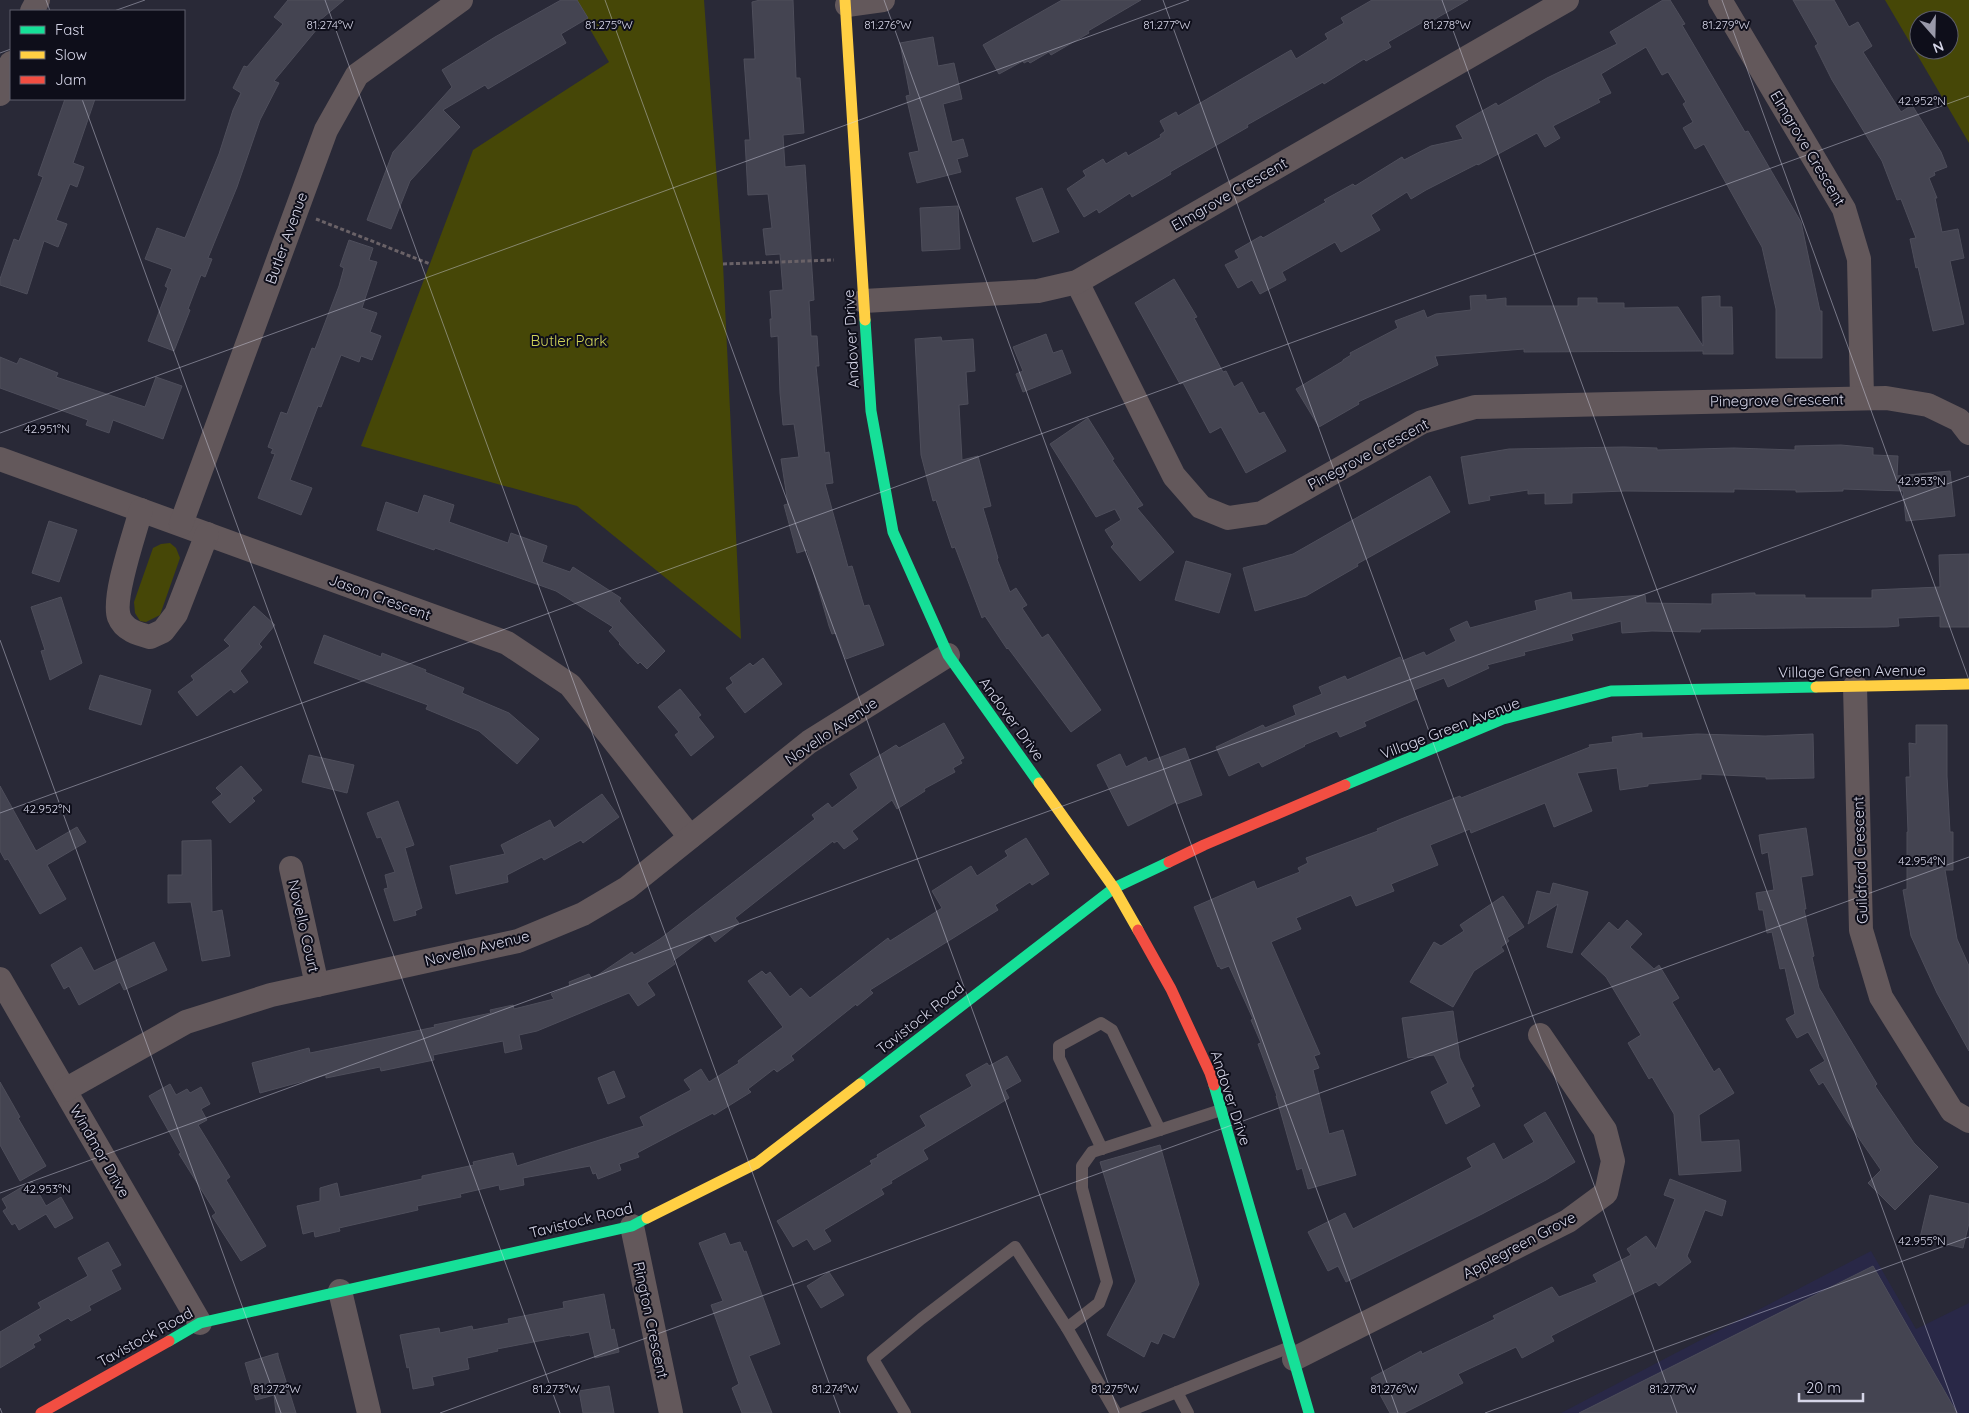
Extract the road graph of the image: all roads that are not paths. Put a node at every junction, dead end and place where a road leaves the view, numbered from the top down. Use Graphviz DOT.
graph roads {
  1 [pos="461,0"];
  2 [pos="884,0"];
  3 [pos="1568,0"];
  4 [pos="1720,0"];
  5 [pos="846,2"];
  6 [pos="10,65"];
  7 [pos="0,94"];
  8 [pos="1077,282"];
  9 [pos="864,301"];
  10 [pos="1862,398"];
  11 [pos="1969,432"];
  12 [pos="0,459"];
  13 [pos="141,510"];
  14 [pos="181,524"];
  15 [pos="207,534"];
  16 [pos="948,655"];
  17 [pos="1969,684"];
  18 [pos="1855,686"];
  19 [pos="690,837"];
  20 [pos="291,868"];
  21 [pos="1114,888"];
  22 [pos="0,979"];
  23 [pos="317,985"];
  24 [pos="1540,1034"];
  25 [pos="65,1090"];
  26 [pos="1221,1110"];
  27 [pos="1969,1121"];
  28 [pos="1160,1130"];
  29 [pos="1102,1149"];
  30 [pos="632,1226"];
  31 [pos="340,1291"];
  32 [pos="200,1323"];
  33 [pos="1067,1328"];
  34 [pos="1292,1353"];
  35 [pos="1177,1392"];
  36 [pos="41,1413"];
  37 [pos="369,1413"];
  38 [pos="671,1413"];
  39 [pos="905,1413"];
  40 [pos="1116,1413"];
  41 [pos="1124,1413"];
  42 [pos="1188,1413"];
  43 [pos="1309,1413"];
  1 -- 14 [label="street, Butler Avenue"];
  2 -- 5 [label="street"];
  3 -- 8 [label="street, Elmgrove Crescent"];
  4 -- 10 [label="street, Elmgrove Crescent"];
  5 -- 9 [label="street, Andover Drive"];
  6 -- 7 [label="street"];
  8 -- 9 [label="street, Elmgrove Crescent"];
  8 -- 10 [label="street, Pinegrove Crescent"];
  9 -- 16 [label="street, Andover Drive"];
  10 -- 11 [label="street, Pinegrove Crescent"];
  12 -- 13 [label="street, Jason Crescent"];
  13 -- 14 [label="street, Jason Crescent"];
  13 -- 15 [label="street"];
  14 -- 15 [label="street, Jason Crescent"];
  15 -- 19 [label="street, Jason Crescent"];
  16 -- 19 [label="street, Novello Avenue"];
  16 -- 21 [label="street, Andover Drive"];
  17 -- 18 [label="street, Village Green Avenue"];
  18 -- 21 [label="street, Village Green Avenue"];
  18 -- 27 [label="street, Guildford Crescent"];
  19 -- 23 [label="street, Novello Avenue"];
  20 -- 23 [label="street, Novello Court"];
  21 -- 26 [label="street, Andover Drive"];
  21 -- 30 [label="street, Tavistock Road"];
  22 -- 25 [label="street, Windmor Drive"];
  23 -- 25 [label="street, Novello Avenue"];
  24 -- 34 [label="street, Applegreen Grove"];
  25 -- 32 [label="street, Windmor Drive"];
  26 -- 28 [label="lane"];
  26 -- 34 [label="street, Andover Drive"];
  28 -- 29 [label="lane"];
  28 -- 29 [label="lane"];
  29 -- 33 [label="lane"];
  30 -- 31 [label="street, Tavistock Road"];
  30 -- 38 [label="street, Rington Crescent"];
  31 -- 32 [label="street, Tavistock Road"];
  31 -- 37 [label="street"];
  32 -- 36 [label="street, Tavistock Road"];
  33 -- 39 [label="lane"];
  33 -- 40 [label="lane"];
  34 -- 35 [label="lane"];
  34 -- 43 [label="street, Andover Drive"];
  35 -- 41 [label="lane"];
  35 -- 42 [label="lane"];
}
